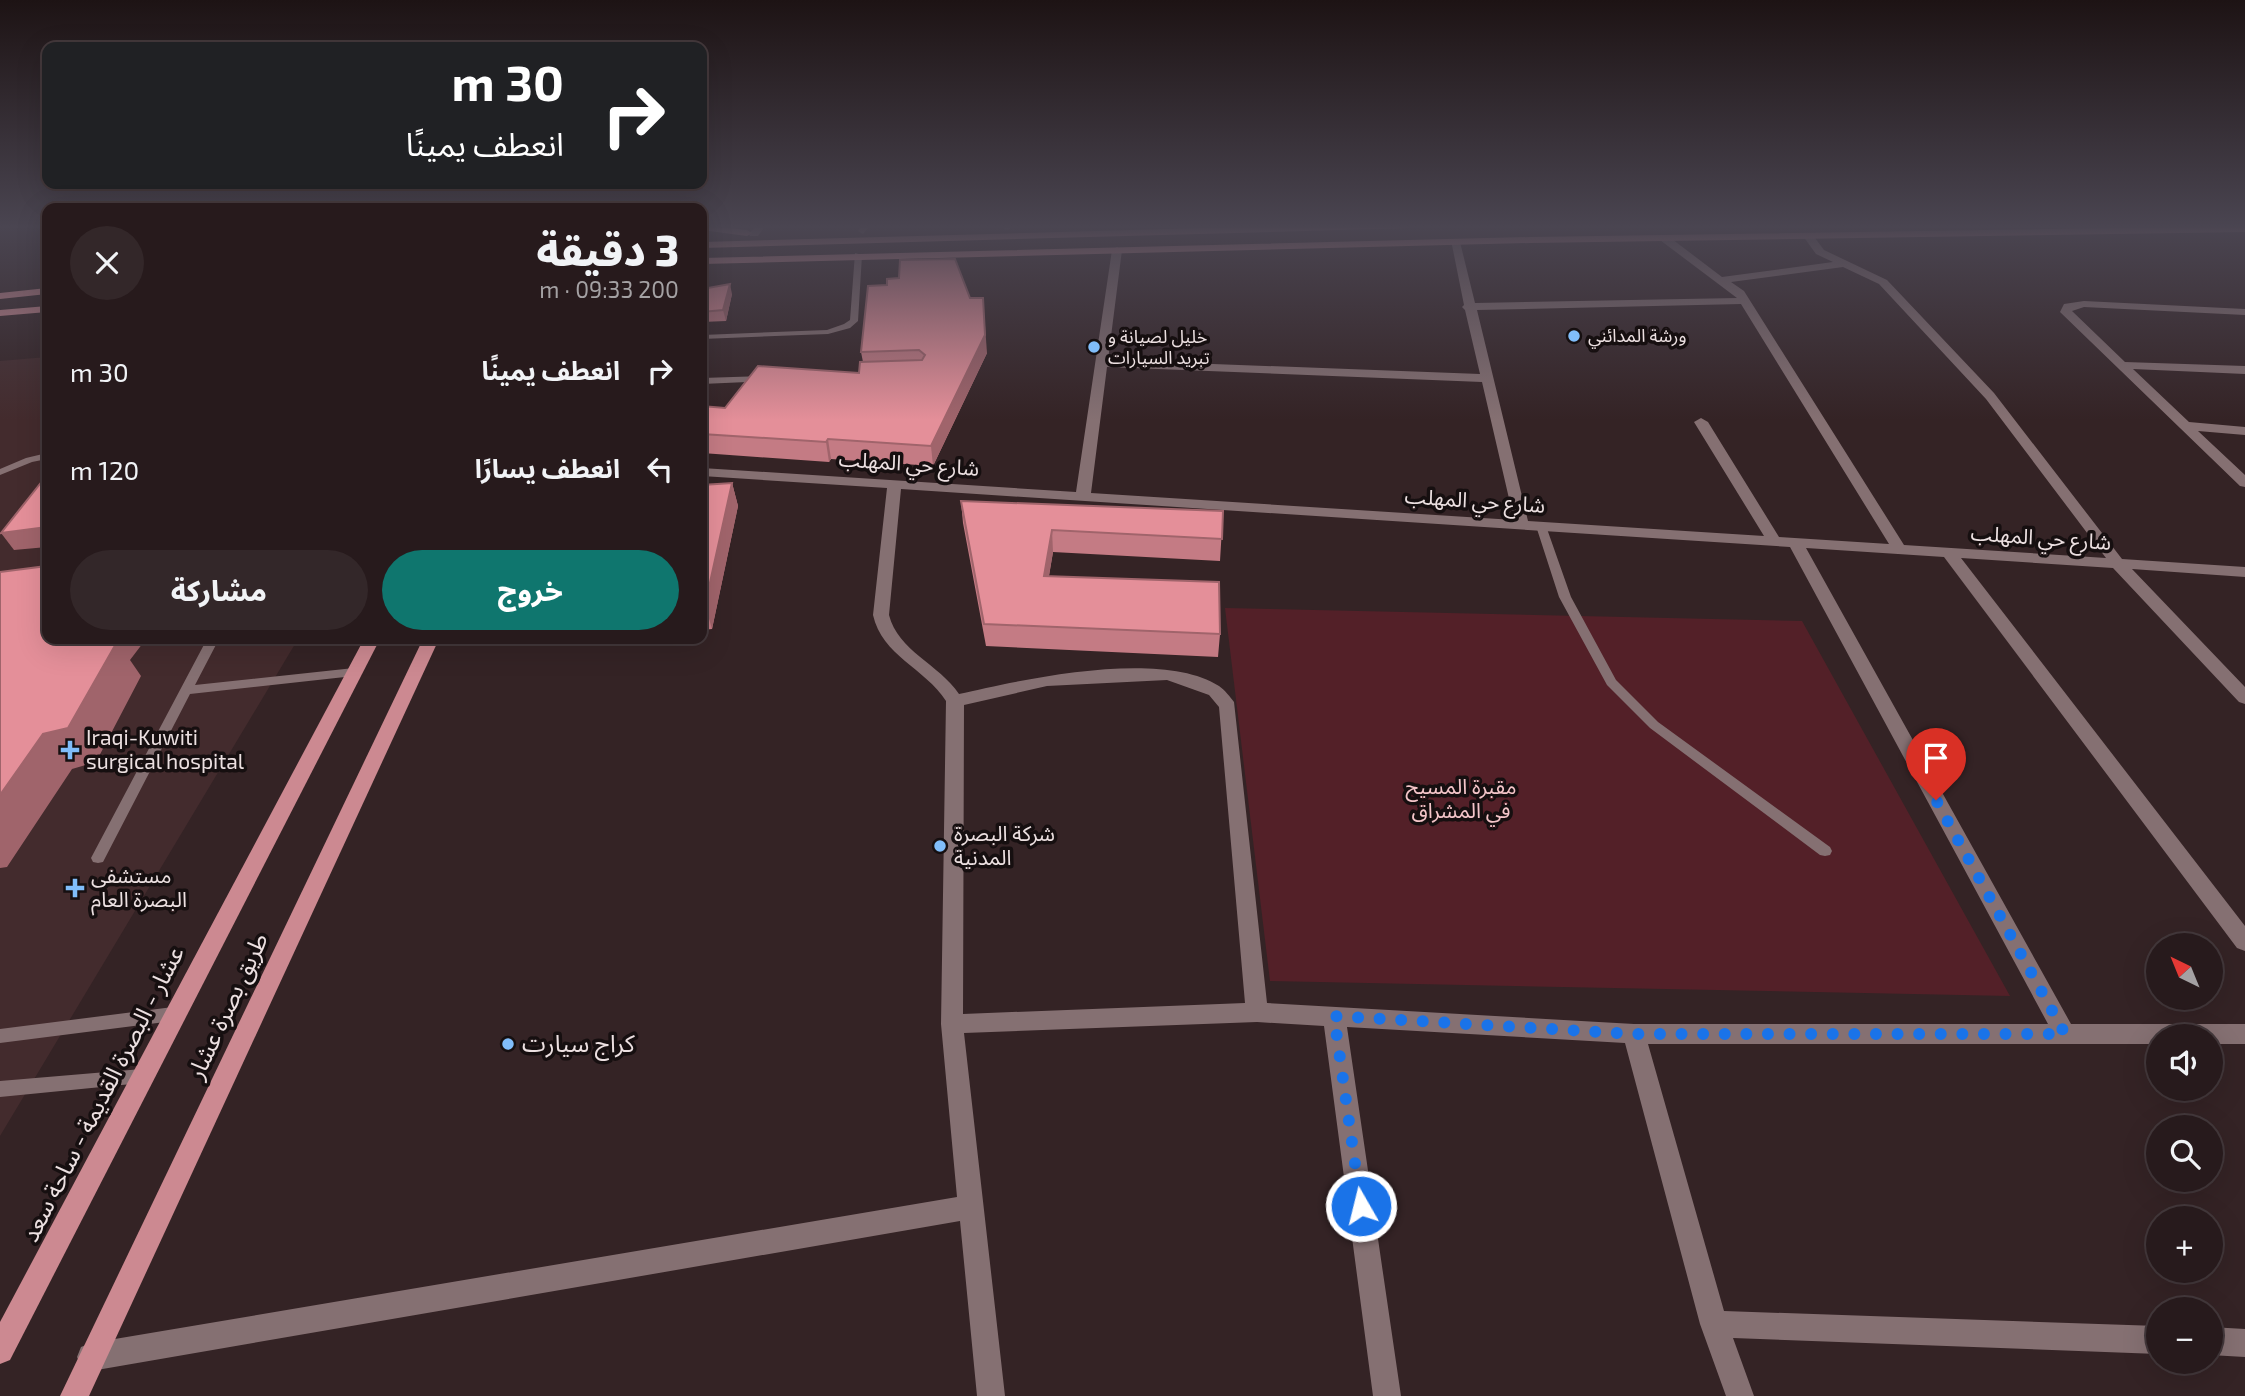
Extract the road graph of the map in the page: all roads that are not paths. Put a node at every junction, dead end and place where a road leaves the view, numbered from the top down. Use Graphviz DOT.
graph roads {
  1 [pos="856,290"];
  2 [pos="1111,290"];
  3 [pos="1465,290"];
  4 [pos="1737,290"];
  5 [pos="1891,290"];
  6 [pos="42,292"];
  7 [pos="0,296"];
  8 [pos="42,300"];
  9 [pos="1743,301"];
  10 [pos="0,304"];
  11 [pos="1468,307"];
  12 [pos="42,309"];
  13 [pos="2245,312"];
  14 [pos="0,313"];
  15 [pos="42,319"];
  16 [pos="0,323"];
  17 [pos="707,337"];
  18 [pos="1101,363"];
  19 [pos="2120,365"];
  20 [pos="2245,370"];
  21 [pos="1485,378"];
  22 [pos="770,379"];
  23 [pos="707,381"];
  24 [pos="1701,422"];
  25 [pos="2185,426"];
  26 [pos="2245,431"];
  27 [pos="42,457"];
  28 [pos="0,472"];
  29 [pos="707,472"];
  30 [pos="2245,483"];
  31 [pos="894,484"];
  32 [pos="1083,496"];
  33 [pos="1522,525"];
  34 [pos="1541,526"];
  35 [pos="1774,541"];
  36 [pos="1795,542"];
  37 [pos="1899,549"];
  38 [pos="1949,553"];
  39 [pos="2118,564"];
  40 [pos="2245,572"];
  41 [pos="210,644"];
  42 [pos="369,644"];
  43 [pos="429,644"];
  44 [pos="354,672"];
  45 [pos="186,690"];
  46 [pos="2245,698"];
  47 [pos="955,701"];
  48 [pos="1825,851"];
  49 [pos="98,858"];
  50 [pos="2245,942"];
  51 [pos="1257,1012"];
  52 [pos="173,1014"];
  53 [pos="1334,1016"];
  54 [pos="952,1024"];
  55 [pos="1634,1034"];
  56 [pos="2065,1034"];
  57 [pos="2245,1034"];
  58 [pos="0,1036"];
  59 [pos="142,1076"];
  60 [pos="0,1089"];
  61 [pos="971,1207"];
  62 [pos="1714,1324"];
  63 [pos="2146,1339"];
  64 [pos="2223,1342"];
  65 [pos="2245,1343"];
  66 [pos="0,1350"];
  67 [pos="91,1357"];
  68 [pos="74,1396"];
  69 [pos="991,1396"];
  70 [pos="1387,1396"];
  71 [pos="1740,1396"];
  1 -- 17 [label="lane"];
  2 -- 18 [label="street"];
  3 -- 11 [label="street"];
  4 -- 9 [label="street"];
  5 -- 39 [label="street"];
  6 -- 7 [label="main road"];
  8 -- 10 [label="main road"];
  9 -- 11 [label="street"];
  9 -- 37 [label="street"];
  11 -- 21 [label="street"];
  12 -- 14 [label="main road"];
  13 -- 19 [label="street"];
  15 -- 16 [label="main road"];
  18 -- 21 [label="street"];
  18 -- 32 [label="street"];
  19 -- 20 [label="street"];
  19 -- 25 [label="street"];
  21 -- 33 [label="street"];
  22 -- 23 [label="lane"];
  24 -- 35 [label="street"];
  25 -- 26 [label="street"];
  25 -- 30 [label="street"];
  27 -- 28 [label="lane"];
  29 -- 31 [label="street, شارع حي المهلب"];
  31 -- 32 [label="street, شارع حي المهلب"];
  31 -- 47 [label="street"];
  32 -- 33 [label="street, شارع حي المهلب"];
  33 -- 34 [label="street, شارع حي المهلب"];
  34 -- 35 [label="street, شارع حي المهلب"];
  34 -- 48 [label="lane"];
  35 -- 36 [label="street, شارع حي المهلب"];
  36 -- 37 [label="street, شارع حي المهلب"];
  36 -- 56 [label="street"];
  37 -- 38 [label="street, شارع حي المهلب"];
  38 -- 39 [label="street, شارع حي المهلب"];
  38 -- 50 [label="street"];
  39 -- 40 [label="street, شارع حي المهلب"];
  39 -- 46 [label="street"];
  41 -- 45 [label="lane"];
  42 -- 44 [label="main road, عشار - البصرة القديمة - ساحة سعد"];
  43 -- 67 [label="main road, طريق بصرة عشار"];
  44 -- 45 [label="lane"];
  44 -- 52 [label="main road, عشار - البصرة القديمة - ساحة سعد"];
  45 -- 49 [label="lane"];
  47 -- 51 [label="street"];
  47 -- 54 [label="street"];
  51 -- 53 [label="street"];
  51 -- 54 [label="street"];
  52 -- 58 [label="lane"];
  52 -- 59 [label="main road, عشار - البصرة القديمة - ساحة سعد"];
  53 -- 55 [label="street"];
  53 -- 70 [label="street"];
  54 -- 61 [label="street"];
  55 -- 56 [label="street"];
  55 -- 62 [label="street"];
  56 -- 57 [label="street"];
  59 -- 60 [label="lane"];
  59 -- 66 [label="main road, عشار - البصرة القديمة - ساحة سعد"];
  61 -- 67 [label="street"];
  61 -- 69 [label="street"];
  62 -- 63 [label="street"];
  62 -- 71 [label="street"];
  64 -- 65 [label="street"];
  67 -- 68 [label="main road, طريق بصرة عشار"];
}
